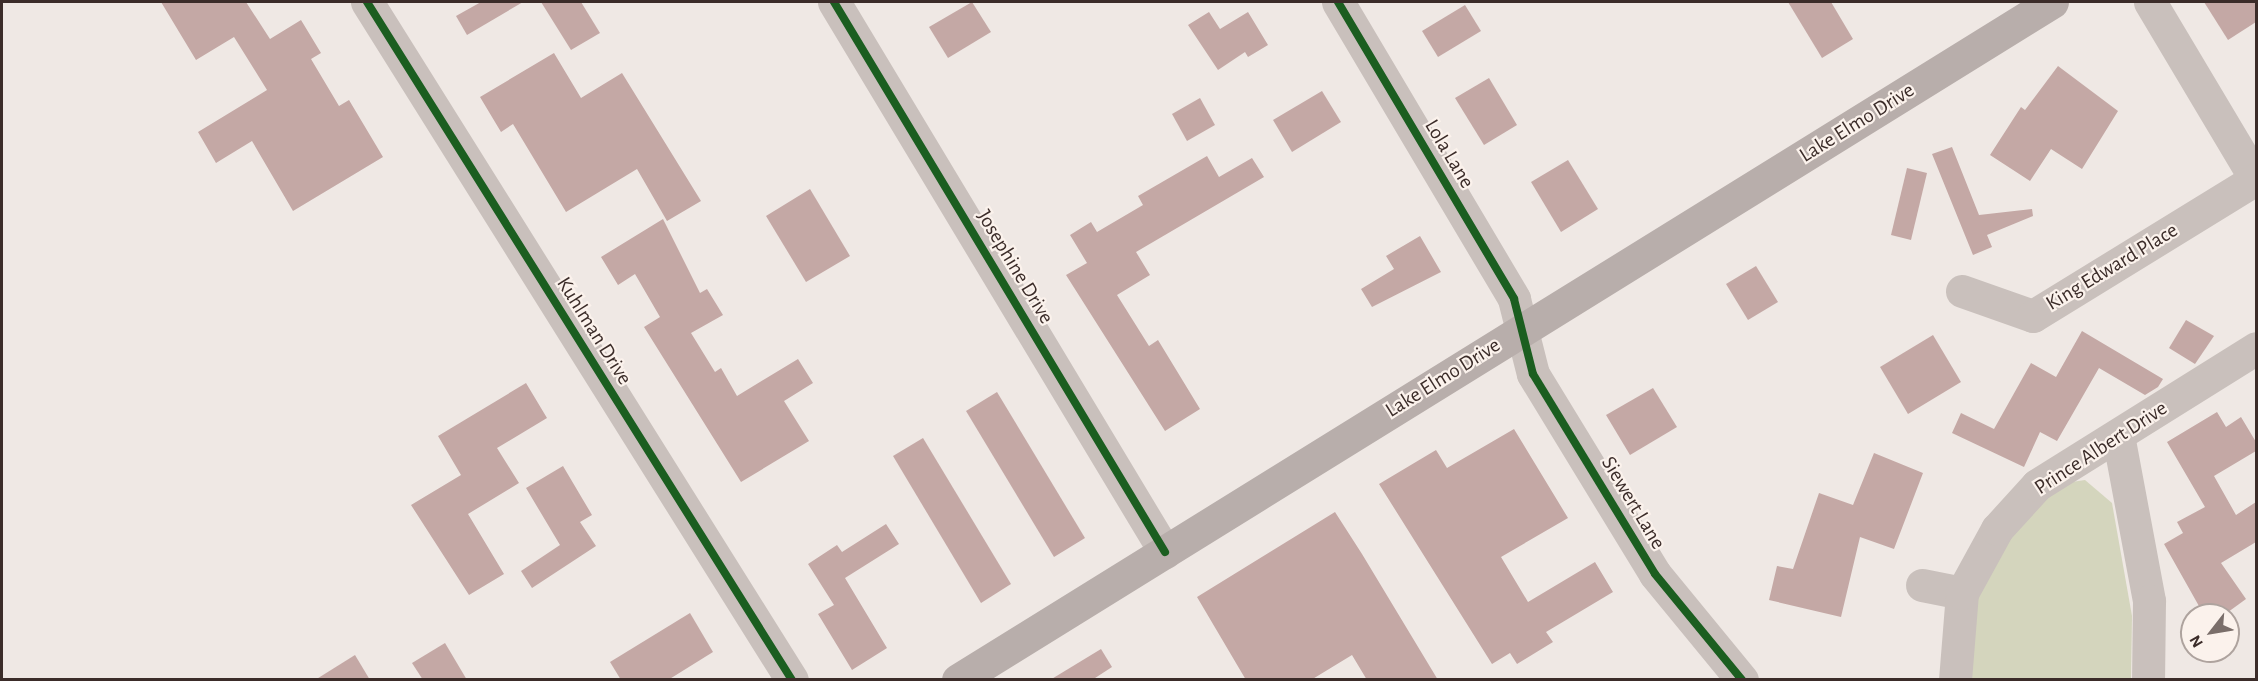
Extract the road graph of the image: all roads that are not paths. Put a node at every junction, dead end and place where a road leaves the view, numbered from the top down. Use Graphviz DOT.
graph roads {
  1 [pos="367,2"];
  2 [pos="834,2"];
  3 [pos="1338,2"];
  4 [pos="2052,2"];
  5 [pos="2150,2"];
  6 [pos="2256,180"];
  7 [pos="1962,291"];
  8 [pos="1524,328"];
  9 [pos="2256,348"];
  10 [pos="2118,435"];
  11 [pos="1165,552"];
  12 [pos="1922,585"];
  13 [pos="1962,593"];
  14 [pos="792,680"];
  15 [pos="958,680"];
  16 [pos="1742,680"];
  17 [pos="1955,680"];
  18 [pos="2148,680"];
  1 -- 14 [label="street, Kuhlman Drive"];
  2 -- 11 [label="street, Josephine Drive"];
  3 -- 8 [label="street, Lola Lane"];
  4 -- 8 [label="main road, Lake Elmo Drive"];
  5 -- 6 [label="street"];
  6 -- 7 [label="street, King Edward Place"];
  8 -- 11 [label="main road, Lake Elmo Drive"];
  8 -- 16 [label="street, Siewert Lane"];
  9 -- 10 [label="street, Prince Albert Drive"];
  10 -- 13 [label="street, Prince Albert Drive"];
  10 -- 18 [label="street"];
  11 -- 15 [label="main road, Lake Elmo Drive"];
  12 -- 13 [label="street"];
  13 -- 17 [label="street, Prince Albert Drive"];
}
